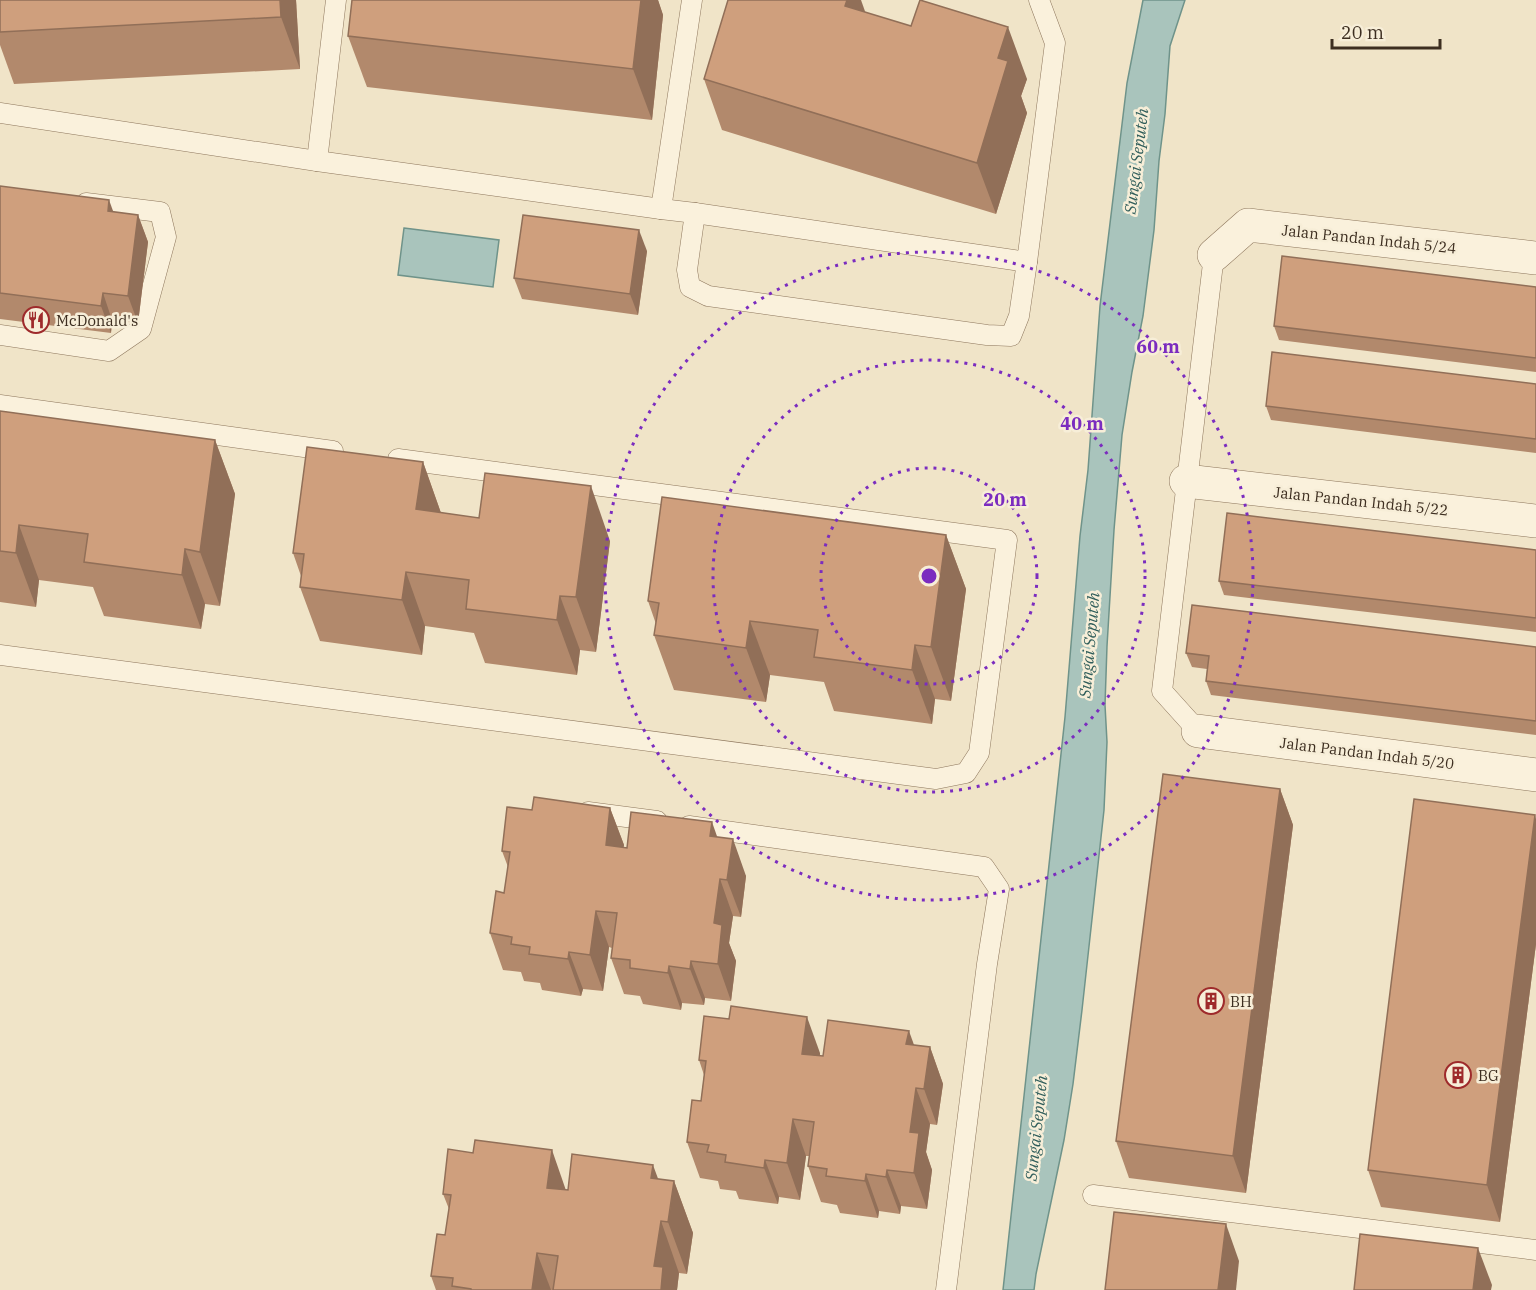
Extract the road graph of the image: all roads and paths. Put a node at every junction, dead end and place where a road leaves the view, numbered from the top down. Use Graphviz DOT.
graph roads {
  1 [pos="336,0"];
  2 [pos="692,0"];
  3 [pos="1039,0"];
  4 [pos="0,113"];
  5 [pos="317,161"];
  6 [pos="68,200"];
  7 [pos="661,209"];
  8 [pos="695,213"];
  9 [pos="1214,255"];
  10 [pos="1536,258"];
  11 [pos="1027,262"];
  12 [pos="0,335"];
  13 [pos="0,405"];
  14 [pos="351,453"];
  15 [pos="386,458"];
  16 [pos="1186,481"];
  17 [pos="1536,521"];
  18 [pos="0,655"];
  19 [pos="1198,731"];
  20 [pos="1536,775"];
  21 [pos="570,809"];
  22 [pos="1093,1196"];
  23 [pos="1536,1250"];
  24 [pos="946,1290"];
  1 -- 5 [label="lane"];
  2 -- 7 [label="lane"];
  3 -- 11 [label="lane"];
  4 -- 5 [label="lane"];
  5 -- 7 [label="lane"];
  6 -- 12 [label="lane"];
  7 -- 8 [label="lane"];
  8 -- 11 [label="lane"];
  8 -- 11 [label="lane"];
  9 -- 10 [label="street, Jalan Pandan Indah 5/24"];
  9 -- 16 [label="lane"];
  13 -- 14 [label="lane"];
  15 -- 18 [label="lane"];
  16 -- 17 [label="street, Jalan Pandan Indah 5/22"];
  16 -- 19 [label="lane"];
  19 -- 20 [label="street, Jalan Pandan Indah 5/20"];
  21 -- 24 [label="lane"];
  22 -- 23 [label="lane"];
}
